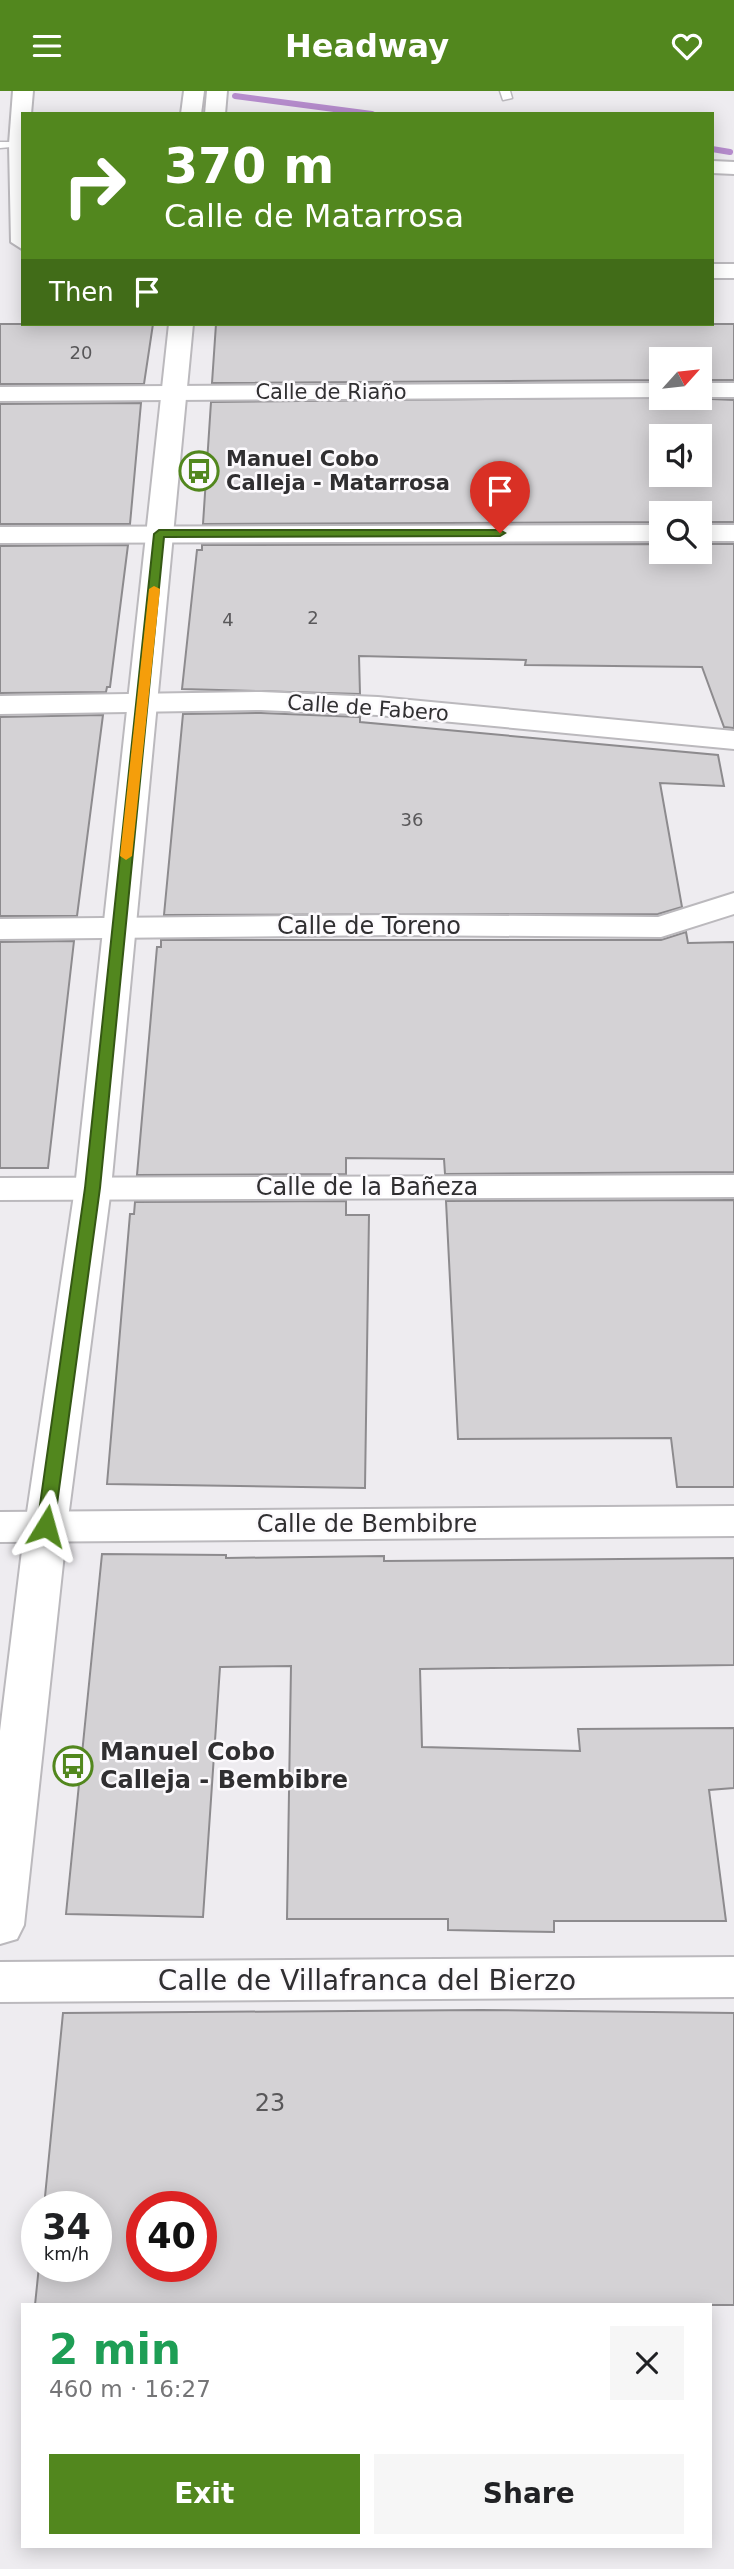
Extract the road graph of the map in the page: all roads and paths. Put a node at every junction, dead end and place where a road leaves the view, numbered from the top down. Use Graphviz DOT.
graph roads {
  1 [pos="23,91"];
  2 [pos="194,91"];
  3 [pos="217,91"];
  4 [pos="191,112"];
  5 [pos="215,112"];
  6 [pos="10,144"];
  7 [pos="714,167"];
  8 [pos="734,168"];
  9 [pos="21,234"];
  10 [pos="714,271"];
  11 [pos="734,271"];
  12 [pos="181,326"];
  13 [pos="649,390"];
  14 [pos="712,390"];
  15 [pos="734,390"];
  16 [pos="174,393"];
  17 [pos="0,394"];
  18 [pos="649,533"];
  19 [pos="712,533"];
  20 [pos="734,533"];
  21 [pos="159,534"];
  22 [pos="0,535"];
  23 [pos="144,703"];
  24 [pos="0,705"];
  25 [pos="734,740"];
  26 [pos="734,902"];
  27 [pos="0,929"];
  28 [pos="117,929"];
  29 [pos="734,1186"];
  30 [pos="93,1188"];
  31 [pos="0,1189"];
  32 [pos="734,1521"];
  33 [pos="46,1526"];
  34 [pos="0,1527"];
  35 [pos="0,1925"];
  36 [pos="734,1977"];
  37 [pos="0,1982"];
  1 -- 6 [label="street"];
  2 -- 4 [label="street"];
  3 -- 5 [label="street"];
  6 -- 9 [label="street"];
  7 -- 8 [label="street"];
  10 -- 11 [label="street"];
  12 -- 16 [label="street"];
  13 -- 16 [label="street, Calle de Riaño"];
  14 -- 15 [label="street"];
  16 -- 17 [label="street, Calle de Riaño"];
  16 -- 21 [label="street"];
  18 -- 21 [label="street"];
  19 -- 20 [label="street"];
  21 -- 22 [label="street"];
  21 -- 23 [label="street"];
  23 -- 24 [label="street, Calle de Fabero"];
  23 -- 25 [label="street, Calle de Fabero"];
  23 -- 28 [label="street"];
  26 -- 28 [label="street, Calle de Toreno"];
  27 -- 28 [label="street, Calle de Toreno"];
  28 -- 30 [label="street"];
  29 -- 30 [label="street, Calle de la Bañeza"];
  30 -- 31 [label="street, Calle de la Bañeza"];
  30 -- 33 [label="street"];
  32 -- 33 [label="street, Calle de Bembibre"];
  33 -- 34 [label="street, Calle de Bembibre"];
  33 -- 35 [label="street"];
  36 -- 37 [label="street, Calle de Villafranca del Bierzo"];
}
